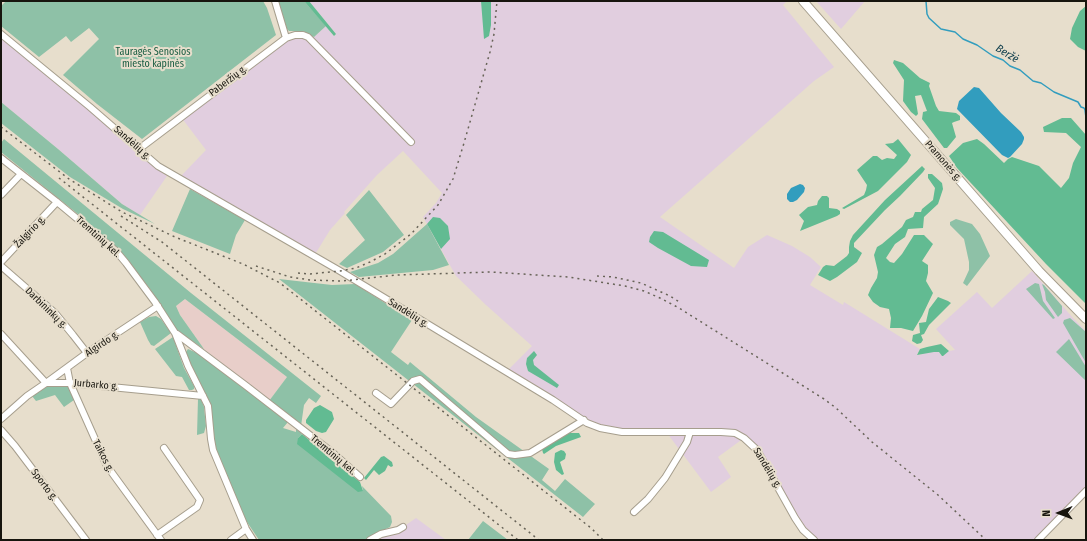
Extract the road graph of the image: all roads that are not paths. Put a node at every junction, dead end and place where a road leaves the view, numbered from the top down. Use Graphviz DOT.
graph roads {
  1 [pos="275,1"];
  2 [pos="803,1"];
  3 [pos="1,34"];
  4 [pos="286,38"];
  5 [pos="411,142"];
  6 [pos="139,149"];
  7 [pos="1,158"];
  8 [pos="21,174"];
  9 [pos="1,195"];
  10 [pos="57,202"];
  11 [pos="1,262"];
  12 [pos="1,266"];
  13 [pos="158,306"];
  14 [pos="1086,319"];
  15 [pos="176,333"];
  16 [pos="1,334"];
  17 [pos="191,345"];
  18 [pos="182,352"];
  19 [pos="87,354"];
  20 [pos="67,368"];
  21 [pos="46,383"];
  22 [pos="70,383"];
  23 [pos="376,393"];
  24 [pos="202,396"];
  25 [pos="1,419"];
  26 [pos="584,420"];
  27 [pos="1,430"];
  28 [pos="690,432"];
  29 [pos="164,448"];
  30 [pos="360,477"];
  31 [pos="1086,491"];
  32 [pos="634,512"];
  33 [pos="403,527"];
  34 [pos="246,529"];
  35 [pos="159,537"];
  36 [pos="86,540"];
  37 [pos="231,540"];
  38 [pos="253,540"];
  39 [pos="370,540"];
  40 [pos="814,540"];
  41 [pos="1038,540"];
  1 -- 4 [label="street"];
  2 -- 14 [label="main road, Pramonės g."];
  3 -- 6 [label="street, Sandėlių g."];
  4 -- 5 [label="street"];
  4 -- 6 [label="street, Paberžių g."];
  6 -- 26 [label="street, Sandėlių g."];
  7 -- 8 [label="street, Tremtinių kel."];
  8 -- 9 [label="street"];
  8 -- 10 [label="street, Tremtinių kel."];
  10 -- 11 [label="street, Žalgirio g."];
  10 -- 13 [label="street, Tremtinių kel."];
  12 -- 19 [label="street, Darbininkų g."];
  13 -- 15 [label="street, Tremtinių kel."];
  13 -- 19 [label="street, Algirdo g."];
  15 -- 17 [label="street, Tremtinių kel."];
  15 -- 18 [label="street, Tremtinių kel."];
  16 -- 21 [label="street"];
  17 -- 18 [label="street"];
  17 -- 30 [label="street, Tremtinių kel."];
  18 -- 24 [label="street, Tremtinių kel."];
  19 -- 20 [label="street, Algirdo g."];
  20 -- 21 [label="street, Algirdo g."];
  20 -- 22 [label="street, Taikos g."];
  21 -- 22 [label="street, Jurbarko g."];
  21 -- 25 [label="street"];
  22 -- 24 [label="street, Jurbarko g."];
  22 -- 35 [label="street, Taikos g."];
  23 -- 26 [label="street"];
  24 -- 34 [label="street, Tremtinių kel."];
  26 -- 28 [label="street, Sandėlių g."];
  27 -- 36 [label="street, Sporto g."];
  28 -- 32 [label="street"];
  28 -- 40 [label="street, Sandėlių g."];
  29 -- 35 [label="street, Taikos g."];
  31 -- 41 [label="street"];
  33 -- 39 [label="street"];
  34 -- 37 [label="street"];
  34 -- 38 [label="street, Tremtinių kel."];
}
